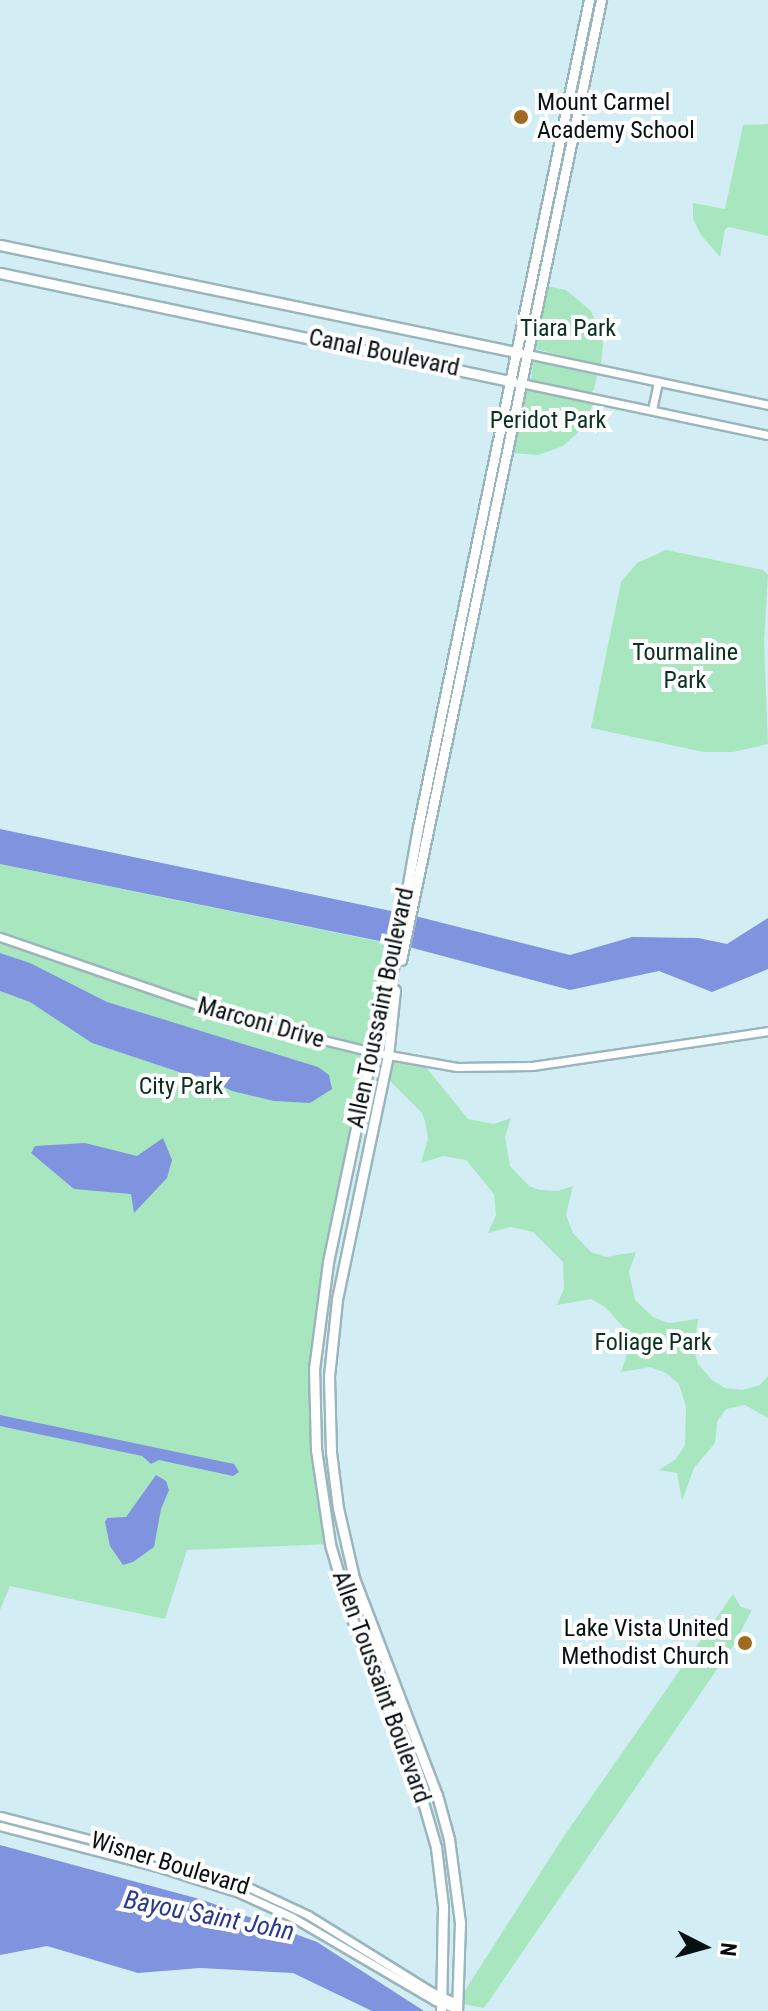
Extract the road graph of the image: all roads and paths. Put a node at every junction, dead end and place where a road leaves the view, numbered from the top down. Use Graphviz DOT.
graph roads {
  1 [pos="589,0"];
  2 [pos="601,0"];
  3 [pos="548,230"];
  4 [pos="0,245"];
  5 [pos="0,273"];
  6 [pos="522,353"];
  7 [pos="516,382"];
  8 [pos="658,382"];
  9 [pos="768,405"];
  10 [pos="652,410"];
  11 [pos="768,435"];
  12 [pos="0,937"];
  13 [pos="399,950"];
  14 [pos="768,1031"];
  15 [pos="372,1052"];
  16 [pos="388,1055"];
  17 [pos="363,1097"];
  18 [pos="378,1100"];
  19 [pos="328,1262"];
  20 [pos="343,1264"];
  21 [pos="329,1413"];
  22 [pos="314,1415"];
  23 [pos="378,1645"];
  24 [pos="363,1650"];
  25 [pos="410,1725"];
  26 [pos="397,1732"];
  27 [pos="0,1816"];
  28 [pos="0,1826"];
  29 [pos="447,1831"];
  30 [pos="433,1834"];
  31 [pos="456,1876"];
  32 [pos="441,1878"];
  33 [pos="460,1936"];
  34 [pos="444,1937"];
  35 [pos="443,1975"];
  36 [pos="459,1976"];
  37 [pos="442,2004"];
  38 [pos="457,2008"];
  1 -- 3 [label="main road, Allen Toussaint Boulevard"];
  2 -- 3 [label="main road, Allen Toussaint Boulevard"];
  3 -- 6 [label="main road, Allen Toussaint Boulevard"];
  4 -- 6 [label="main road, Canal Boulevard"];
  5 -- 7 [label="main road, Canal Boulevard"];
  6 -- 7 [label="main road, Allen Toussaint Boulevard"];
  6 -- 8 [label="street, Canal Boulevard"];
  7 -- 10 [label="street, Canal Boulevard"];
  7 -- 13 [label="main road, Allen Toussaint Boulevard"];
  8 -- 9 [label="street, Canal Boulevard"];
  8 -- 10 [label="street"];
  10 -- 11 [label="street, Canal Boulevard"];
  12 -- 15 [label="street, Marconi Drive"];
  13 -- 15 [label="main road, Allen Toussaint Boulevard"];
  13 -- 16 [label="main road, Allen Toussaint Boulevard"];
  14 -- 16 [label="street, Marconi Drive"];
  15 -- 16 [label="street, Marconi Drive"];
  15 -- 17 [label="main road, Allen Toussaint Boulevard"];
  16 -- 18 [label="main road, Allen Toussaint Boulevard"];
  17 -- 18 [label="main road"];
  17 -- 19 [label="main road, Allen Toussaint Boulevard"];
  18 -- 20 [label="main road, Allen Toussaint Boulevard"];
  19 -- 20 [label="main road"];
  19 -- 22 [label="main road, Allen Toussaint Boulevard"];
  20 -- 21 [label="main road, Allen Toussaint Boulevard"];
  21 -- 22 [label="main road"];
  21 -- 23 [label="main road, Allen Toussaint Boulevard"];
  22 -- 24 [label="main road, Allen Toussaint Boulevard"];
  23 -- 24 [label="main road"];
  23 -- 25 [label="main road, Allen Toussaint Boulevard"];
  24 -- 26 [label="main road, Allen Toussaint Boulevard"];
  25 -- 26 [label="main road"];
  25 -- 29 [label="main road, Allen Toussaint Boulevard"];
  26 -- 30 [label="main road, Allen Toussaint Boulevard"];
  27 -- 37 [label="street, Wisner Boulevard"];
  28 -- 37 [label="street, Wisner Boulevard"];
  29 -- 30 [label="main road"];
  29 -- 31 [label="main road, Allen Toussaint Boulevard"];
  30 -- 32 [label="main road, Allen Toussaint Boulevard"];
  31 -- 32 [label="main road"];
  31 -- 33 [label="main road, Allen Toussaint Boulevard"];
  32 -- 34 [label="main road, Allen Toussaint Boulevard"];
  33 -- 34 [label="main road"];
  33 -- 36 [label="main road, Allen Toussaint Boulevard"];
  34 -- 35 [label="main road, Allen Toussaint Boulevard"];
  35 -- 36 [label="main road"];
  35 -- 37 [label="main road, Allen Toussaint Boulevard"];
  36 -- 38 [label="main road, Allen Toussaint Boulevard"];
  37 -- 38 [label="street, Wisner Boulevard"];
}
